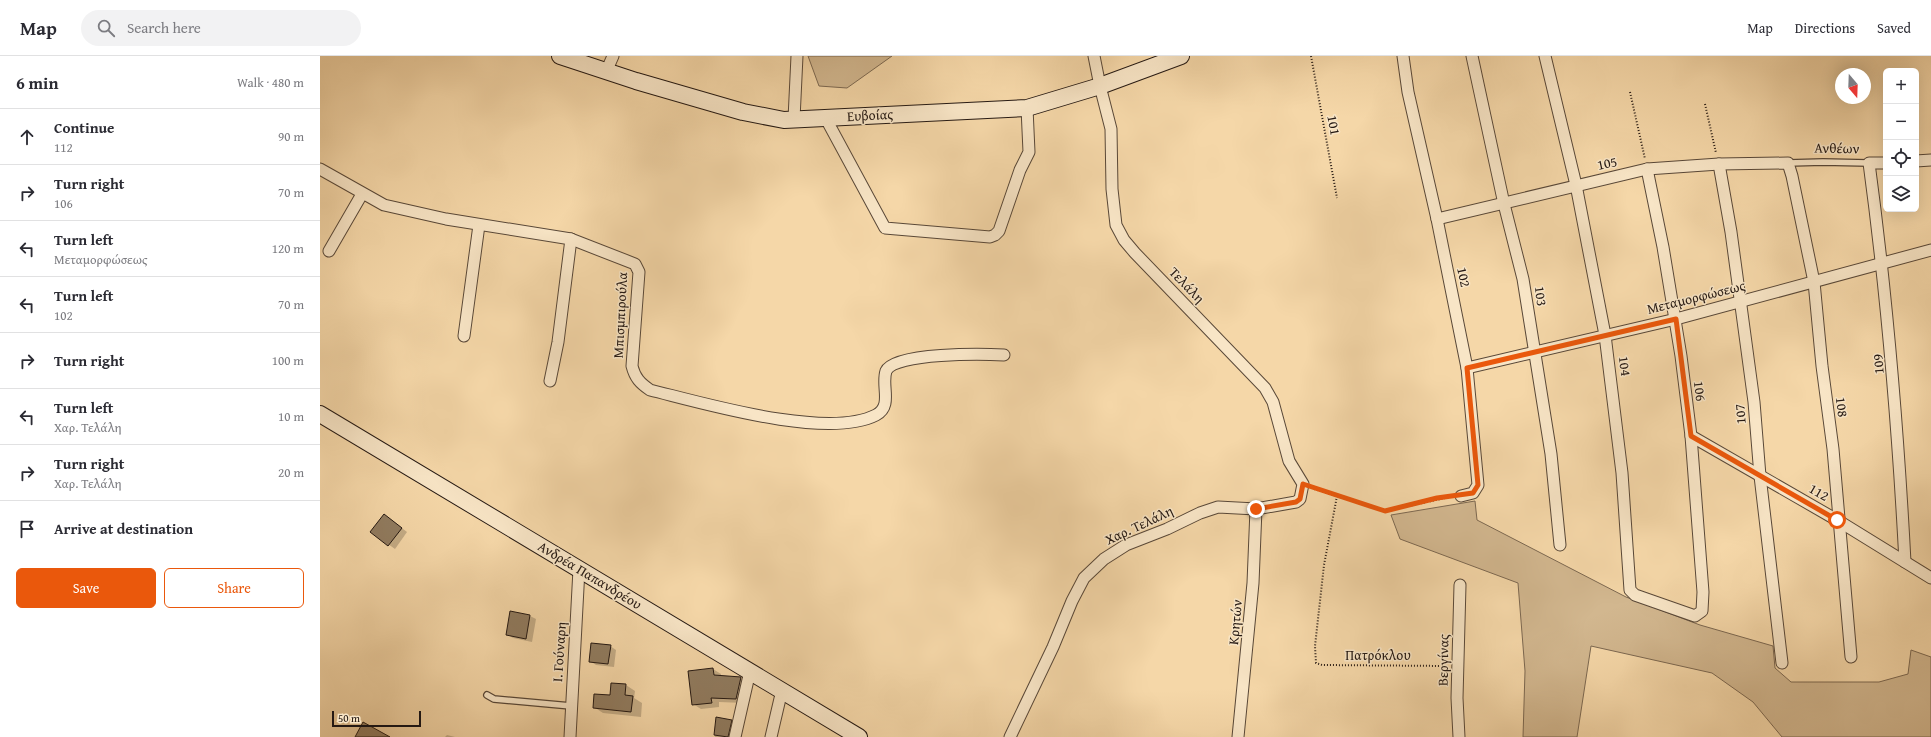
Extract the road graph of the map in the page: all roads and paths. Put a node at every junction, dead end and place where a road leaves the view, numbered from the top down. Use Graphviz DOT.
graph roads {
  1 [pos="560,56"];
  2 [pos="613,56"];
  3 [pos="797,56"];
  4 [pos="1094,56"];
  5 [pos="1181,56"];
  6 [pos="1311,56"];
  7 [pos="1403,56"];
  8 [pos="1472,56"];
  9 [pos="1545,56"];
  10 [pos="606,72"];
  11 [pos="1100,86"];
  12 [pos="1630,92"];
  13 [pos="1705,104"];
  14 [pos="1027,108"];
  15 [pos="825,117"];
  16 [pos="794,119"];
  17 [pos="1919,161"];
  18 [pos="1931,162"];
  19 [pos="1788,163"];
  20 [pos="1883,163"];
  21 [pos="1718,164"];
  22 [pos="1869,164"];
  23 [pos="320,169"];
  24 [pos="1647,169"];
  25 [pos="1576,185"];
  26 [pos="362,194"];
  27 [pos="1337,198"];
  28 [pos="1504,204"];
  29 [pos="1437,219"];
  30 [pos="479,225"];
  31 [pos="570,239"];
  32 [pos="1931,250"];
  33 [pos="329,251"];
  34 [pos="1880,263"];
  35 [pos="1814,282"];
  36 [pos="1739,302"];
  37 [pos="1676,319"];
  38 [pos="464,336"];
  39 [pos="1606,336"];
  40 [pos="1534,353"];
  41 [pos="1004,355"];
  42 [pos="1467,368"];
  43 [pos="550,381"];
  44 [pos="320,414"];
  45 [pos="1691,436"];
  46 [pos="1760,476"];
  47 [pos="1303,484"];
  48 [pos="1337,496"];
  49 [pos="1461,496"];
  50 [pos="1256,509"];
  51 [pos="1837,520"];
  52 [pos="1560,545"];
  53 [pos="1906,562"];
  54 [pos="579,569"];
  55 [pos="1931,578"];
  56 [pos="1460,584"];
  57 [pos="1695,616"];
  58 [pos="1851,657"];
  59 [pos="1782,663"];
  60 [pos="1458,666"];
  61 [pos="750,671"];
  62 [pos="782,690"];
  63 [pos="487,695"];
  64 [pos="571,706"];
  65 [pos="570,737"];
  66 [pos="735,737"];
  67 [pos="771,737"];
  68 [pos="859,737"];
  69 [pos="1010,737"];
  70 [pos="1238,737"];
  71 [pos="1459,737"];
  1 -- 10 [label="street, Ευβοίας"];
  2 -- 10 [label="street"];
  3 -- 16 [label="street"];
  4 -- 11 [label="street, Τελάλη"];
  5 -- 11 [label="street, Ευβοίας"];
  6 -- 27 [label="path, 101"];
  7 -- 29 [label="street, 102"];
  8 -- 28 [label="street, 103"];
  9 -- 25 [label="street, 104"];
  10 -- 16 [label="street, Ευβοίας"];
  11 -- 14 [label="street, Ευβοίας"];
  11 -- 47 [label="street, Τελάλη"];
  12 -- 24 [label="path"];
  13 -- 21 [label="path"];
  14 -- 15 [label="street, Ευβοίας"];
  14 -- 15 [label="street"];
  15 -- 16 [label="street, Ευβοίας"];
  17 -- 18 [label="street"];
  19 -- 21 [label="street, 105"];
  19 -- 22 [label="lane, Ανθέων"];
  19 -- 35 [label="street, 108"];
  20 -- 22 [label="street, Ανθέων"];
  21 -- 24 [label="street, 105"];
  21 -- 36 [label="street, 107"];
  22 -- 34 [label="street, 109"];
  23 -- 26 [label="street, Μπισμπιρούλα"];
  24 -- 25 [label="street, 105"];
  24 -- 37 [label="street, 106"];
  25 -- 28 [label="street, 105"];
  25 -- 39 [label="street, 104"];
  26 -- 30 [label="street, Μπισμπιρούλα"];
  26 -- 33 [label="street"];
  28 -- 29 [label="street, 105"];
  28 -- 40 [label="street, 103"];
  29 -- 42 [label="street, 102"];
  30 -- 31 [label="street, Μπισμπιρούλα"];
  30 -- 38 [label="street"];
  31 -- 41 [label="street, Μπισμπιρούλα"];
  31 -- 43 [label="street"];
  32 -- 34 [label="street, Μεταμορφώσεως"];
  34 -- 35 [label="street, Μεταμορφώσεως"];
  34 -- 53 [label="street, 109"];
  35 -- 36 [label="street, Μεταμορφώσεως"];
  35 -- 51 [label="street, 108"];
  36 -- 37 [label="street, Μεταμορφώσεως"];
  36 -- 46 [label="street, 107"];
  37 -- 39 [label="street, Μεταμορφώσεως"];
  37 -- 45 [label="street, 106"];
  39 -- 40 [label="street, Μεταμορφώσεως"];
  39 -- 57 [label="street, 104"];
  40 -- 42 [label="street, Μεταμορφώσεως"];
  40 -- 52 [label="street, 103"];
  42 -- 49 [label="street, 102"];
  44 -- 54 [label="street, Ανδρέα Παπανδρέου"];
  45 -- 46 [label="street, 112"];
  45 -- 57 [label="street, 106"];
  46 -- 51 [label="street, 112"];
  46 -- 59 [label="street, 107"];
  47 -- 48 [label="path"];
  47 -- 50 [label="street, Χαρ. Τελάλη"];
  48 -- 49 [label="path"];
  48 -- 60 [label="path, Πατρόκλου"];
  50 -- 69 [label="street, Χαρ. Τελάλη"];
  50 -- 70 [label="street, Κρητών"];
  51 -- 53 [label="street, 112"];
  51 -- 58 [label="street, 108"];
  53 -- 55 [label="street, 112"];
  54 -- 61 [label="street, Ανδρέα Παπανδρέου"];
  54 -- 64 [label="street, Ι. Γούναρη"];
  56 -- 60 [label="street, Βεργίνας"];
  60 -- 71 [label="street, Βεργίνας"];
  61 -- 62 [label="street, Ανδρέα Παπανδρέου"];
  61 -- 66 [label="street"];
  62 -- 67 [label="street"];
  62 -- 68 [label="street, Ανδρέα Παπανδρέου"];
  63 -- 64 [label="lane"];
  64 -- 65 [label="street, Ι. Γούναρη"];
}
